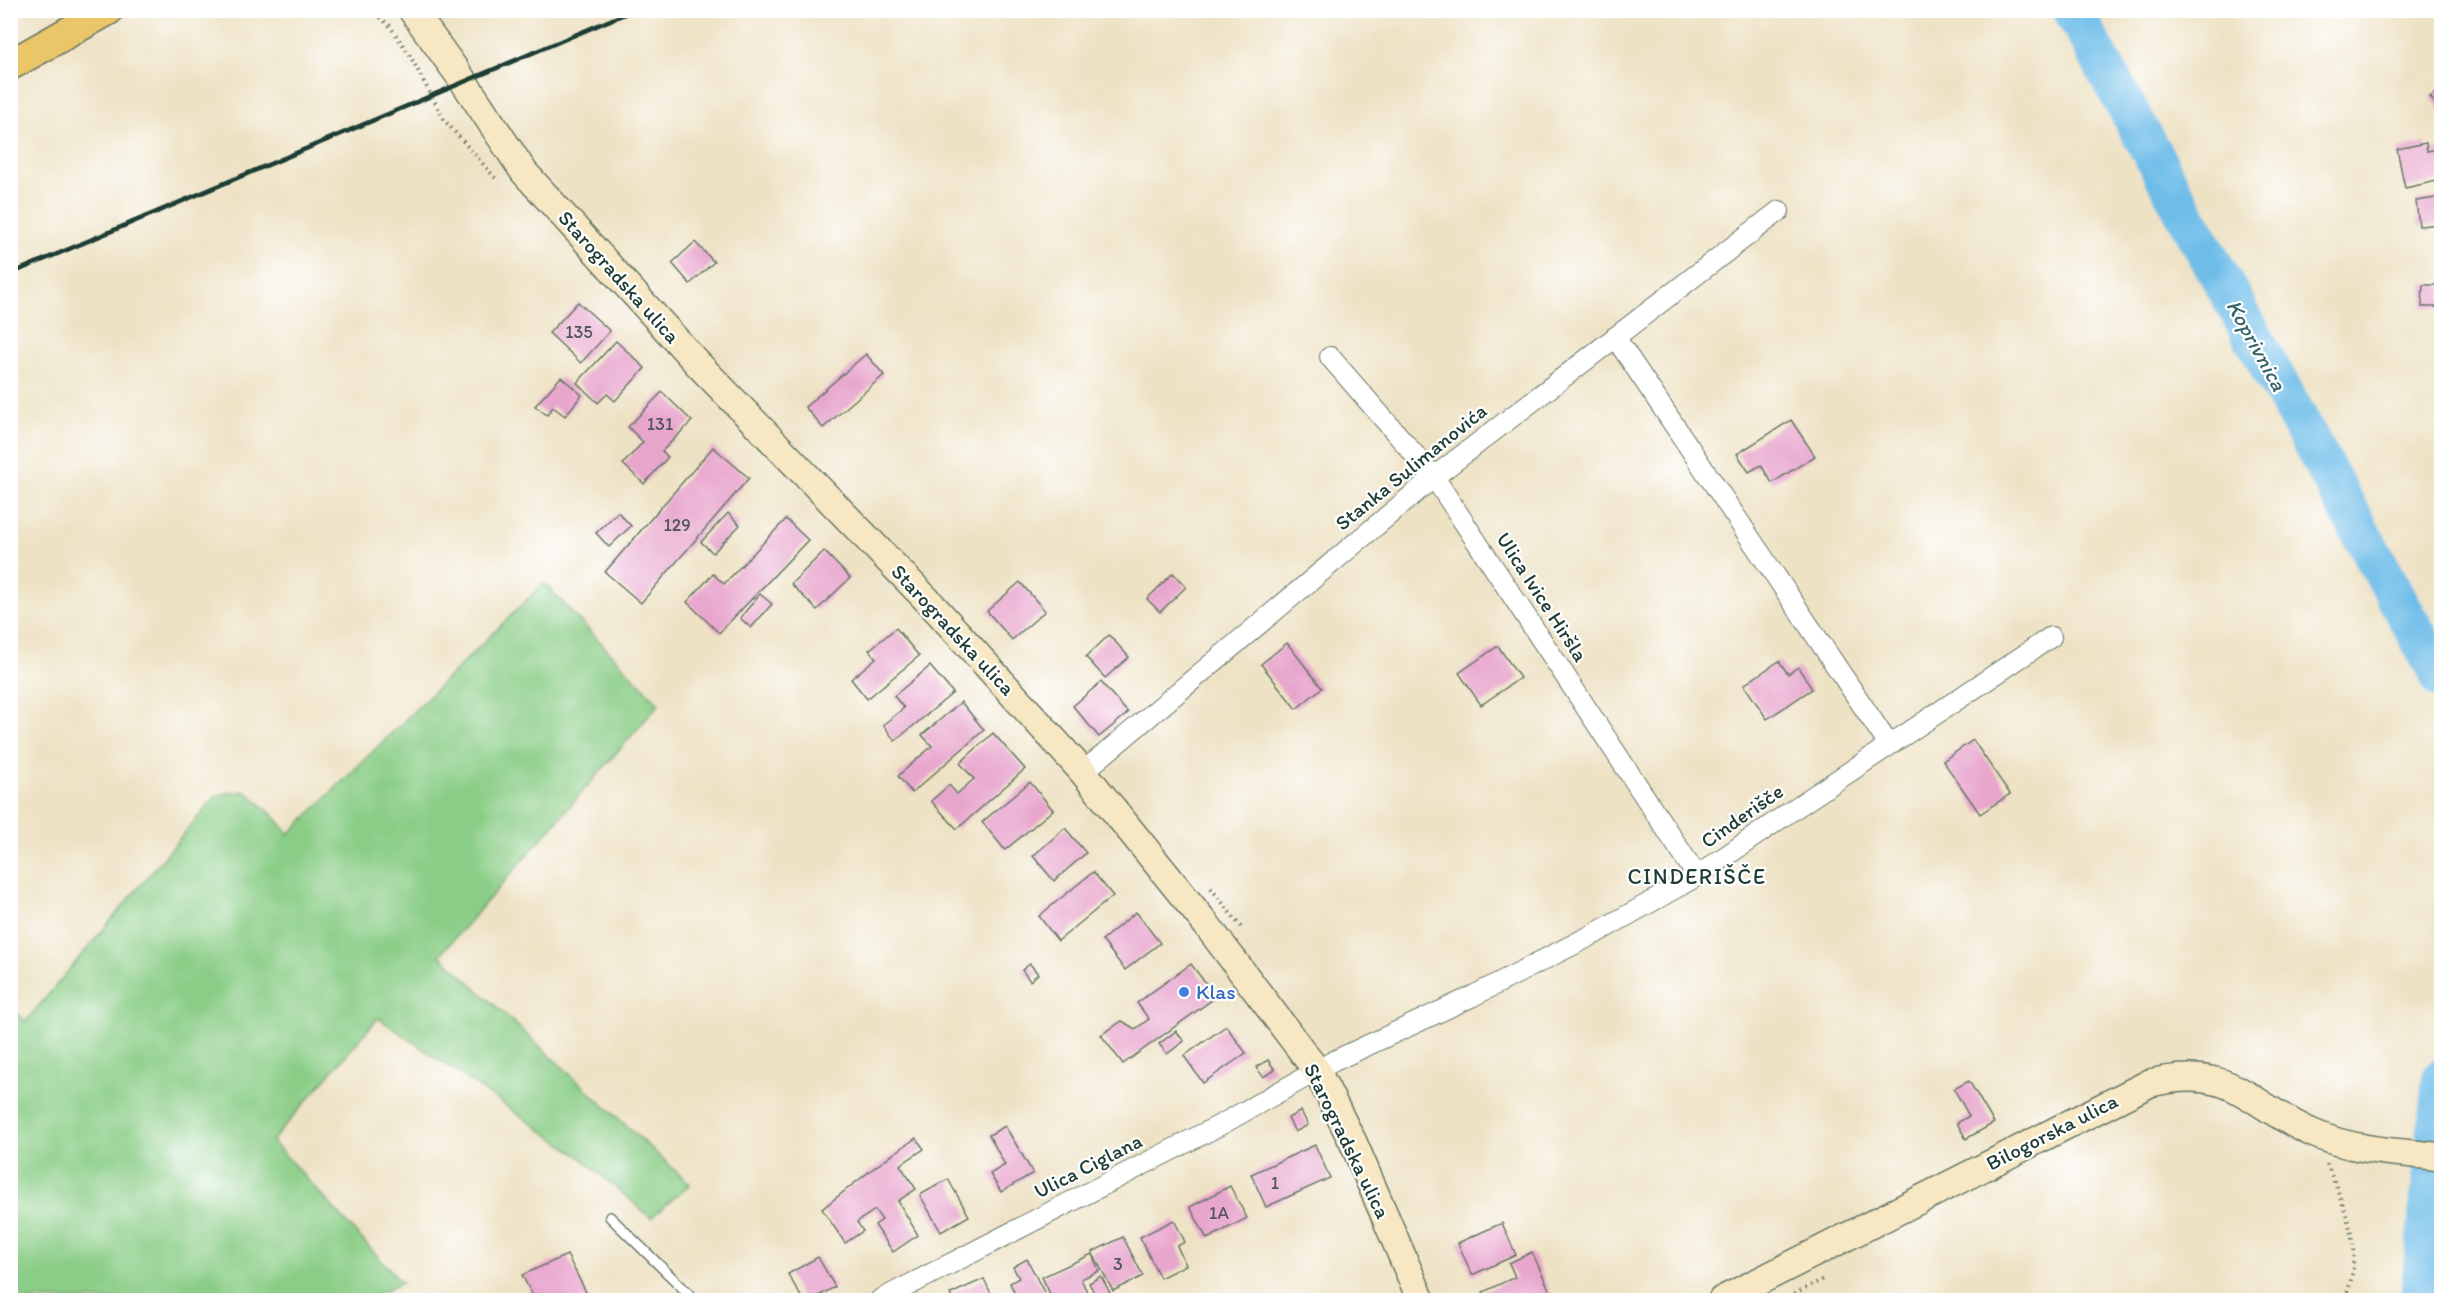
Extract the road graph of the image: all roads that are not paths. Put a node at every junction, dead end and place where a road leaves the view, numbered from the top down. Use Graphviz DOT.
graph roads {
  1 [pos="108,10"];
  2 [pos="390,10"];
  3 [pos="412,10"];
  4 [pos="435,44"];
  5 [pos="10,65"];
  6 [pos="1779,211"];
  7 [pos="1615,337"];
  8 [pos="1330,357"];
  9 [pos="1434,477"];
  10 [pos="2051,637"];
  11 [pos="1889,745"];
  12 [pos="1083,772"];
  13 [pos="1697,876"];
  14 [pos="1317,1071"];
  15 [pos="2442,1157"];
  16 [pos="610,1217"];
  17 [pos="695,1300"];
  18 [pos="880,1300"];
  19 [pos="1421,1300"];
  20 [pos="1722,1300"];
  1 -- 5 [label="main road"];
  2 -- 4 [label="main road"];
  3 -- 4 [label="main road, Starogradska ulica"];
  4 -- 12 [label="main road, Starogradska ulica"];
  6 -- 7 [label="street, Stanka Sulimanovića"];
  7 -- 9 [label="street, Stanka Sulimanovića"];
  7 -- 11 [label="street"];
  8 -- 9 [label="street, Ulica Ivice Hiršla"];
  9 -- 12 [label="street, Stanka Sulimanovića"];
  9 -- 13 [label="street, Ulica Ivice Hiršla"];
  10 -- 11 [label="street, Cinderišče"];
  11 -- 13 [label="street, Cinderišče"];
  12 -- 14 [label="main road, Starogradska ulica"];
  13 -- 14 [label="street, Cinderišče"];
  14 -- 18 [label="street, Ulica Ciglana"];
  14 -- 19 [label="main road, Starogradska ulica"];
  15 -- 20 [label="main road, Bilogorska ulica"];
  16 -- 17 [label="lane"];
}
